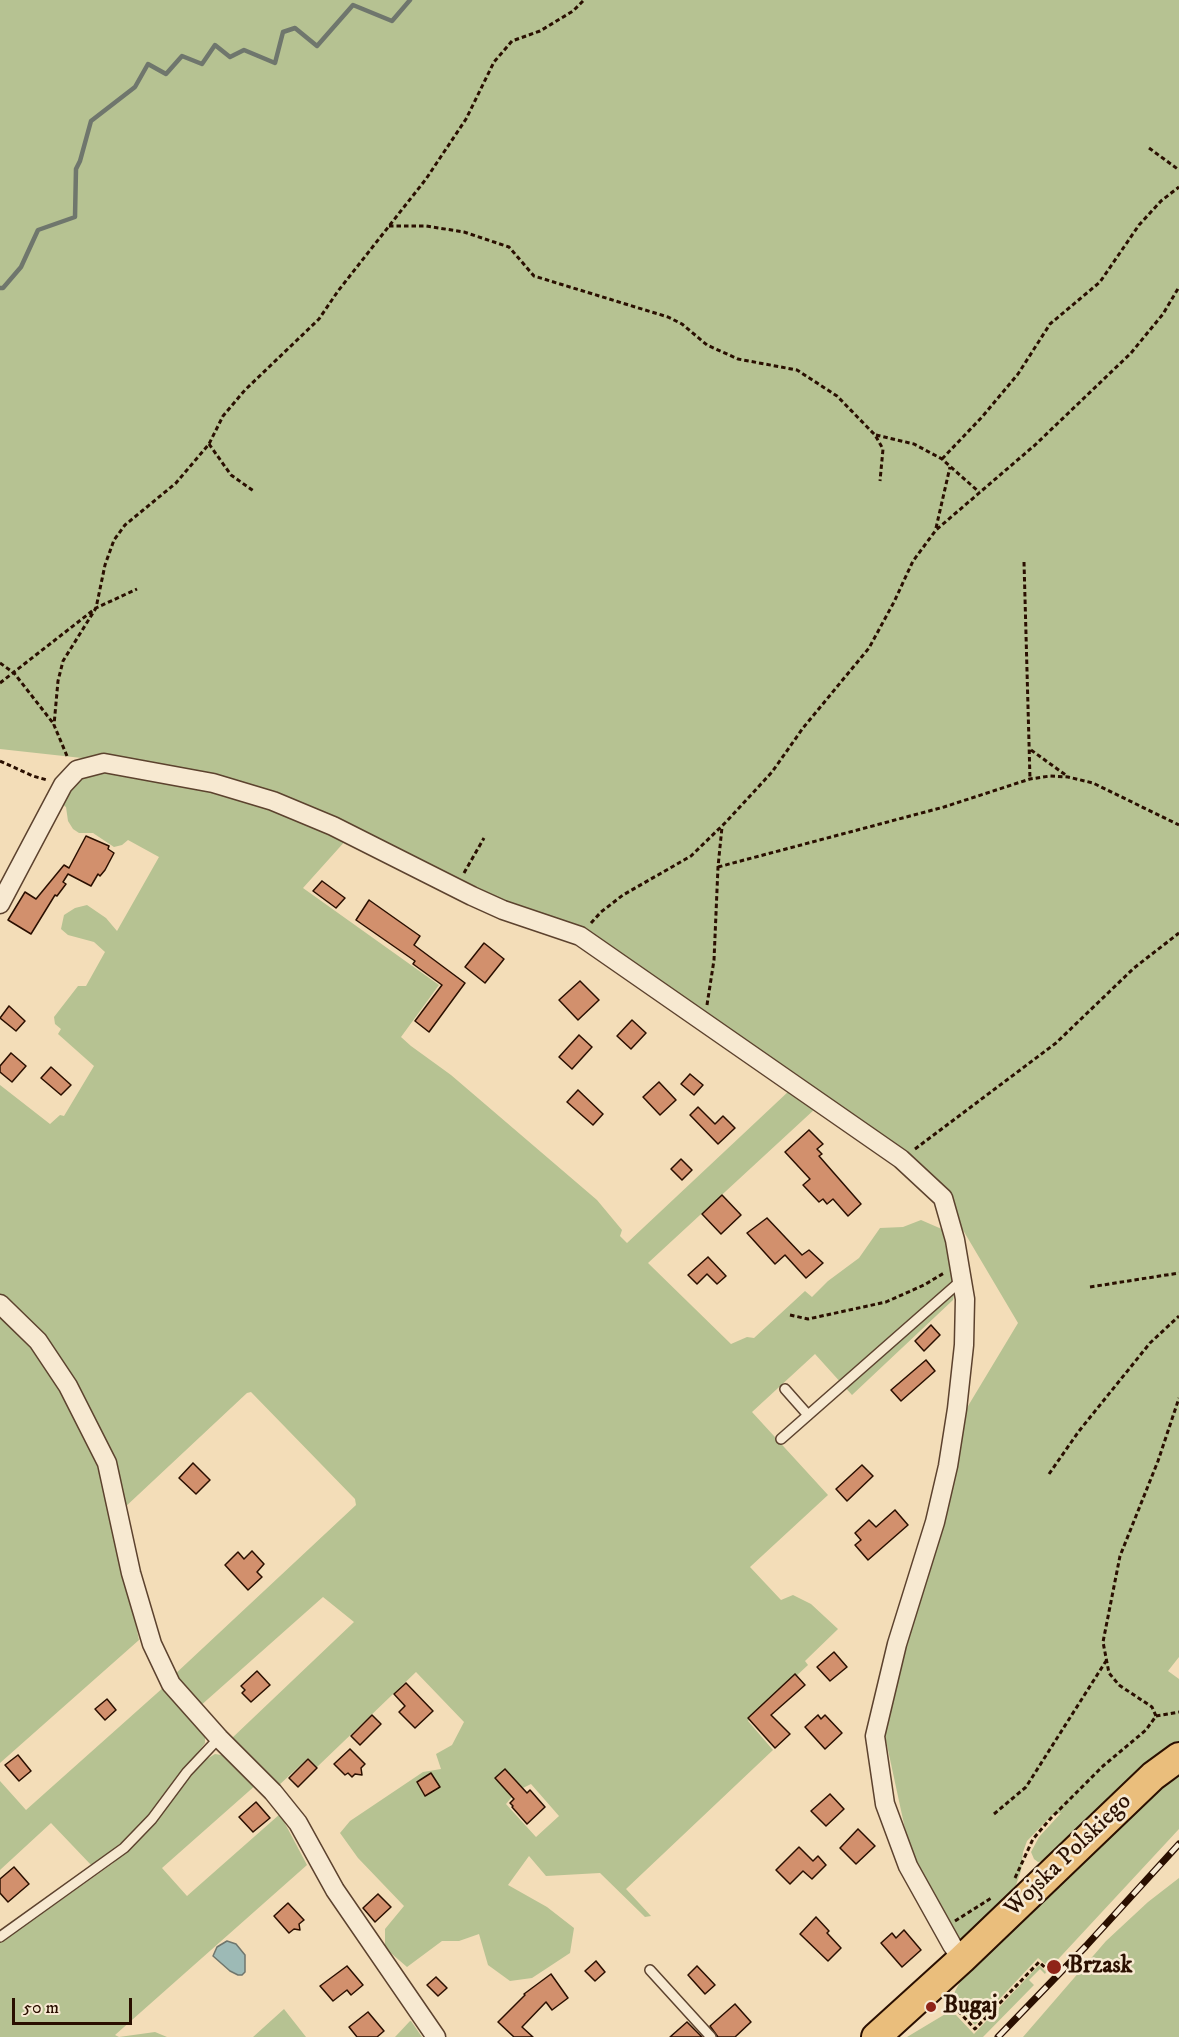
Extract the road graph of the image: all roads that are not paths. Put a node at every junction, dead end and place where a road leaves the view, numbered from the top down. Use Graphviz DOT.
graph roads {
  1 [pos="0,904"];
  2 [pos="963,1279"];
  3 [pos="0,1304"];
  4 [pos="785,1389"];
  5 [pos="808,1415"];
  6 [pos="781,1439"];
  7 [pos="219,1738"];
  8 [pos="1179,1757"];
  9 [pos="0,1937"];
  10 [pos="962,1959"];
  11 [pos="650,1970"];
  12 [pos="436,2037"];
  13 [pos="711,2037"];
  14 [pos="876,2037"];
  1 -- 2 [label="street"];
  2 -- 5 [label="lane"];
  2 -- 10 [label="street"];
  3 -- 7 [label="street"];
  4 -- 5 [label="lane"];
  5 -- 6 [label="lane"];
  7 -- 9 [label="lane"];
  7 -- 12 [label="street"];
  8 -- 10 [label="main road, Wojska Polskiego"];
  10 -- 14 [label="main road, Wojska Polskiego"];
  11 -- 13 [label="lane"];
}
